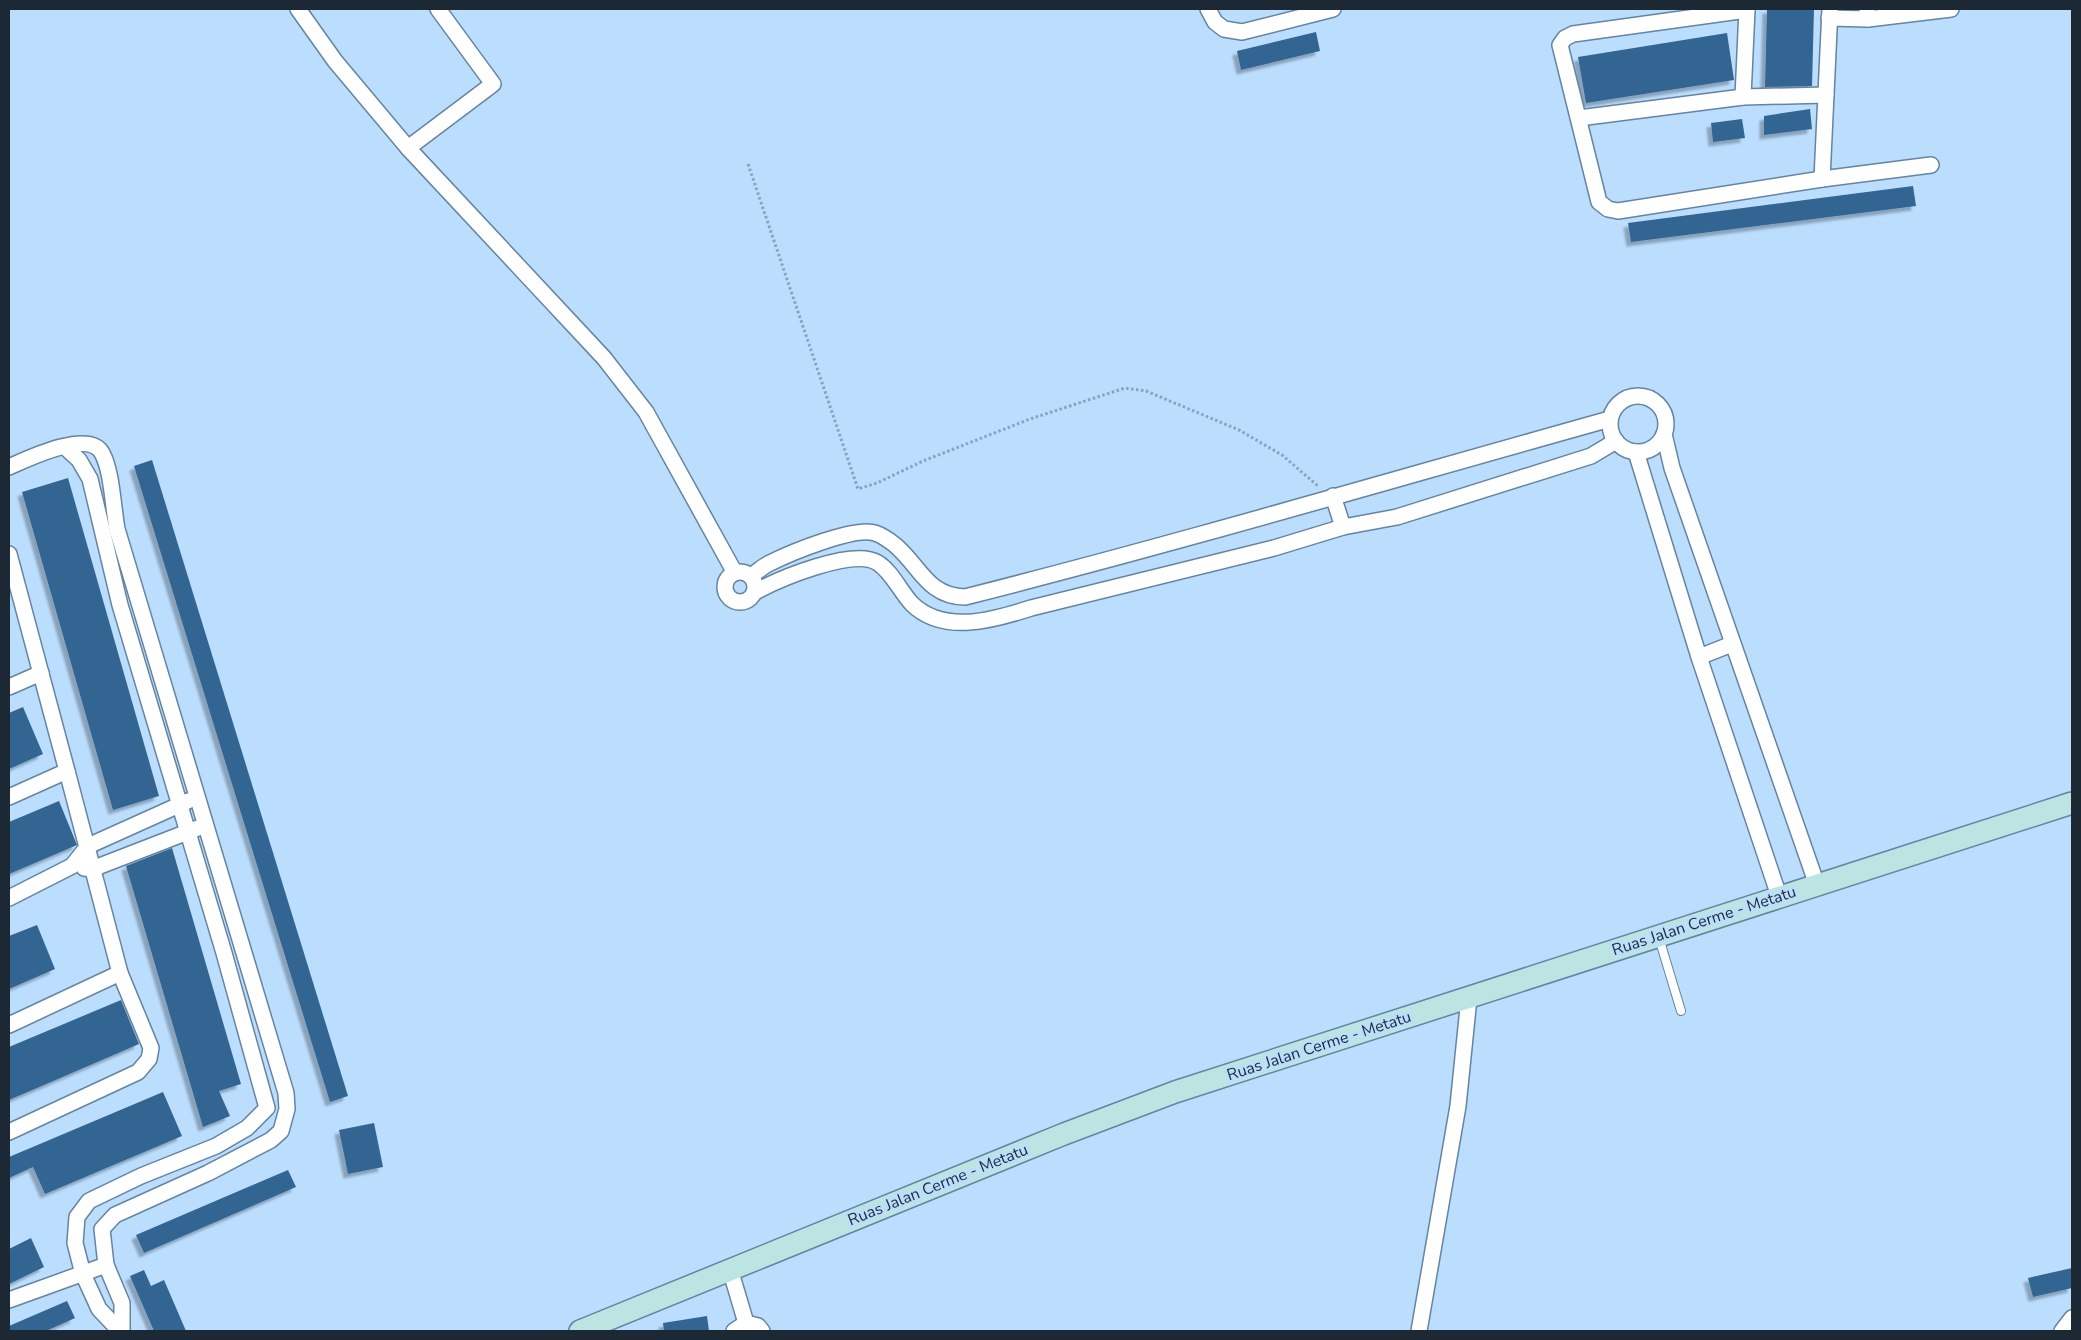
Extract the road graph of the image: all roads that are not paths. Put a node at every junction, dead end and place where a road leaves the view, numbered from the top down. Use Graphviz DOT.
graph roads {
  1 [pos="298,9"];
  2 [pos="438,9"];
  3 [pos="1208,9"];
  4 [pos="1333,9"];
  5 [pos="1952,9"];
  6 [pos="1747,10"];
  7 [pos="1687,14"];
  8 [pos="1830,14"];
  9 [pos="1867,14"];
  10 [pos="1826,95"];
  11 [pos="1743,98"];
  12 [pos="1579,118"];
  13 [pos="408,148"];
  14 [pos="1932,165"];
  15 [pos="1822,179"];
  16 [pos="1610,419"];
  17 [pos="1664,434"];
  18 [pos="1616,441"];
  19 [pos="65,447"];
  20 [pos="1636,452"];
  21 [pos="9,467"];
  22 [pos="1333,496"];
  23 [pos="1343,527"];
  24 [pos="9,554"];
  25 [pos="735,573"];
  26 [pos="751,576"];
  27 [pos="12,579"];
  28 [pos="755,592"];
  29 [pos="1732,644"];
  30 [pos="1698,657"];
  31 [pos="41,673"];
  32 [pos="9,687"];
  33 [pos="67,771"];
  34 [pos="9,797"];
  35 [pos="198,799"];
  36 [pos="2072,803"];
  37 [pos="179,804"];
  38 [pos="206,825"];
  39 [pos="188,831"];
  40 [pos="88,846"];
  41 [pos="72,866"];
  42 [pos="92,869"];
  43 [pos="1817,886"];
  44 [pos="1779,896"];
  45 [pos="9,898"];
  46 [pos="1658,936"];
  47 [pos="120,973"];
  48 [pos="1469,998"];
  49 [pos="1681,1011"];
  50 [pos="9,1025"];
  51 [pos="267,1108"];
  52 [pos="284,1120"];
  53 [pos="9,1132"];
  54 [pos="106,1265"];
  55 [pos="730,1269"];
  56 [pos="83,1274"];
  57 [pos="9,1300"];
  58 [pos="2072,1318"];
  59 [pos="740,1327"];
  60 [pos="121,1331"];
  61 [pos="580,1331"];
  62 [pos="762,1331"];
  63 [pos="1419,1331"];
  64 [pos="2062,1331"];
  1 -- 13 [label="street"];
  2 -- 13 [label="street"];
  3 -- 4 [label="street"];
  5 -- 9 [label="street"];
  6 -- 7 [label="street"];
  6 -- 11 [label="street"];
  7 -- 12 [label="street"];
  8 -- 9 [label="street"];
  8 -- 10 [label="street"];
  10 -- 11 [label="street"];
  10 -- 15 [label="street"];
  11 -- 12 [label="street"];
  12 -- 15 [label="street"];
  13 -- 25 [label="street"];
  14 -- 15 [label="street"];
  16 -- 17 [label="street"];
  16 -- 18 [label="street"];
  16 -- 22 [label="street"];
  17 -- 20 [label="street"];
  17 -- 29 [label="street"];
  18 -- 20 [label="street"];
  18 -- 23 [label="street"];
  19 -- 21 [label="street"];
  19 -- 35 [label="street"];
  19 -- 37 [label="street"];
  20 -- 30 [label="street"];
  22 -- 23 [label="street"];
  22 -- 26 [label="street"];
  23 -- 28 [label="street"];
  24 -- 27 [label="street"];
  25 -- 26 [label="street"];
  25 -- 28 [label="street"];
  26 -- 28 [label="street"];
  27 -- 31 [label="street"];
  29 -- 30 [label="street"];
  29 -- 43 [label="street"];
  30 -- 44 [label="street"];
  31 -- 32 [label="street"];
  31 -- 33 [label="street"];
  33 -- 34 [label="street"];
  33 -- 40 [label="street"];
  35 -- 37 [label="street"];
  35 -- 38 [label="street"];
  36 -- 43 [label="main road, Ruas Jalan Cerme - Metatu"];
  37 -- 39 [label="street"];
  37 -- 40 [label="street"];
  38 -- 39 [label="street"];
  38 -- 52 [label="street"];
  39 -- 42 [label="street"];
  39 -- 51 [label="street"];
  40 -- 41 [label="street"];
  40 -- 42 [label="street"];
  41 -- 42 [label="street"];
  41 -- 45 [label="street"];
  42 -- 47 [label="street"];
  43 -- 44 [label="main road, Ruas Jalan Cerme - Metatu"];
  44 -- 46 [label="main road, Ruas Jalan Cerme - Metatu"];
  46 -- 48 [label="main road, Ruas Jalan Cerme - Metatu"];
  46 -- 49 [label="lane"];
  47 -- 50 [label="street"];
  47 -- 53 [label="street"];
  48 -- 55 [label="main road, Ruas Jalan Cerme - Metatu"];
  48 -- 63 [label="street"];
  51 -- 52 [label="street"];
  51 -- 56 [label="street"];
  52 -- 54 [label="street"];
  54 -- 56 [label="street"];
  54 -- 60 [label="street"];
  55 -- 59 [label="street"];
  55 -- 61 [label="main road, Ruas Jalan Cerme - Metatu"];
  56 -- 57 [label="street"];
  56 -- 60 [label="street"];
  58 -- 64 [label="street"];
  59 -- 62 [label="street"];
}
